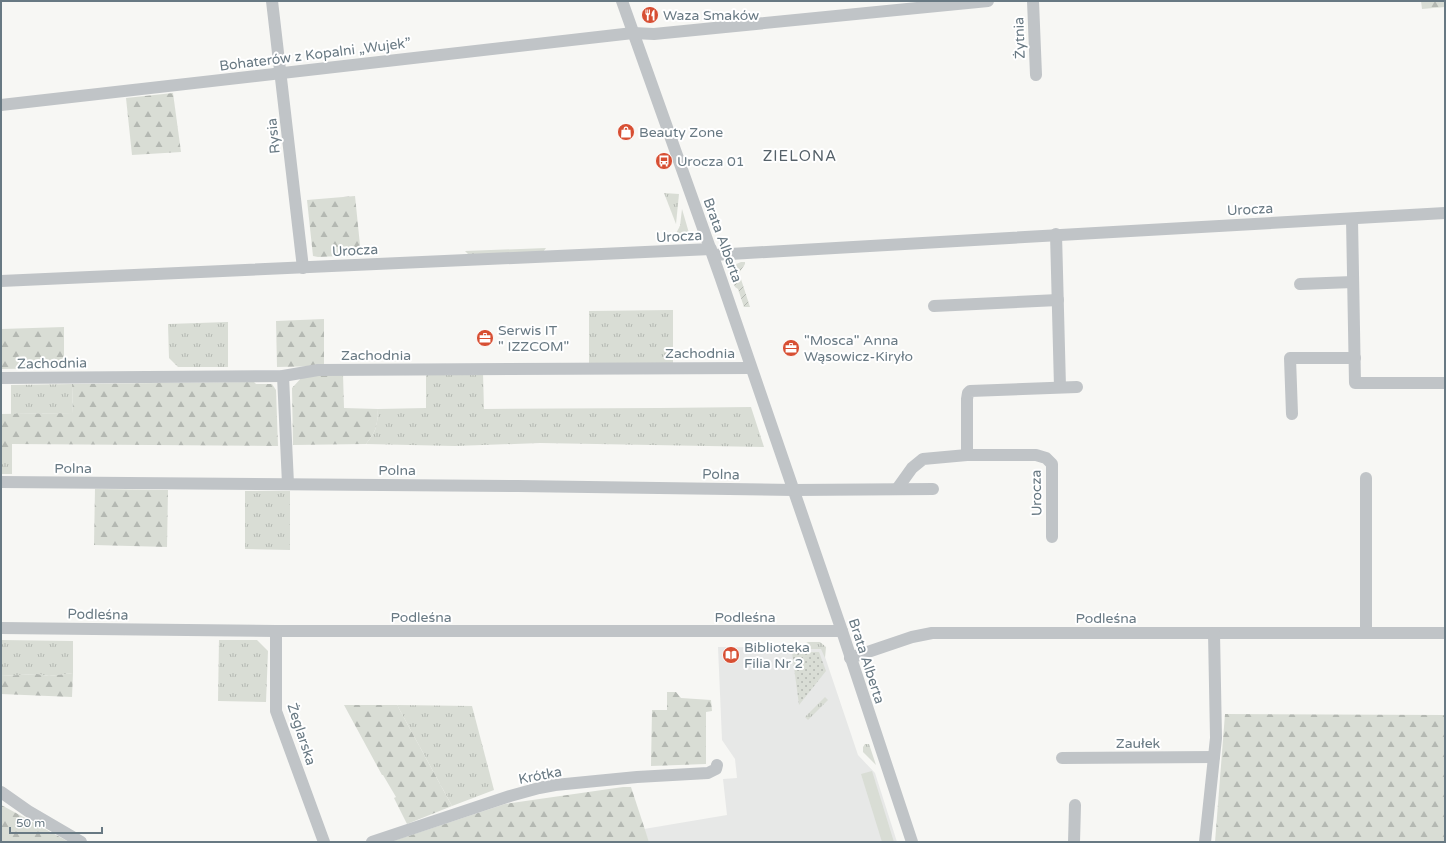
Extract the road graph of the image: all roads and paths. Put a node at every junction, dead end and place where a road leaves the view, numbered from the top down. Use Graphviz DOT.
graph roads {
  1 [pos="272,1"];
  2 [pos="622,1"];
  3 [pos="988,1"];
  4 [pos="1033,1"];
  5 [pos="633,33"];
  6 [pos="282,73"];
  7 [pos="1036,75"];
  8 [pos="1,105"];
  9 [pos="1445,213"];
  10 [pos="1352,218"];
  11 [pos="1056,234"];
  12 [pos="712,252"];
  13 [pos="303,268"];
  14 [pos="1,281"];
  15 [pos="1353,282"];
  16 [pos="1300,284"];
  17 [pos="1058,300"];
  18 [pos="934,306"];
  19 [pos="1355,358"];
  20 [pos="751,368"];
  21 [pos="283,376"];
  22 [pos="1,378"];
  23 [pos="1445,383"];
  24 [pos="1060,387"];
  25 [pos="1077,387"];
  26 [pos="1292,414"];
  27 [pos="967,455"];
  28 [pos="1366,478"];
  29 [pos="1,482"];
  30 [pos="288,484"];
  31 [pos="897,489"];
  32 [pos="933,489"];
  33 [pos="794,490"];
  34 [pos="1052,537"];
  35 [pos="1,628"];
  36 [pos="276,631"];
  37 [pos="842,631"];
  38 [pos="1214,633"];
  39 [pos="1366,633"];
  40 [pos="1445,633"];
  41 [pos="850,658"];
  42 [pos="1214,757"];
  43 [pos="1062,758"];
  44 [pos="717,765"];
  45 [pos="1,792"];
  46 [pos="1075,805"];
  47 [pos="81,842"];
  48 [pos="324,842"];
  49 [pos="372,842"];
  50 [pos="912,842"];
  51 [pos="1074,842"];
  52 [pos="1205,842"];
  1 -- 6 [label="street, Rysia"];
  2 -- 5 [label="street, Brata Alberta"];
  3 -- 5 [label="street, Bohaterów z Kopalni „Wujek”"];
  4 -- 7 [label="street, Żytnia"];
  5 -- 6 [label="street, Bohaterów z Kopalni „Wujek”"];
  5 -- 12 [label="street, Brata Alberta"];
  6 -- 8 [label="street, Bohaterów z Kopalni „Wujek”"];
  6 -- 13 [label="street, Rysia"];
  9 -- 10 [label="street, Urocza"];
  10 -- 11 [label="street, Urocza"];
  10 -- 15 [label="street"];
  11 -- 12 [label="street, Urocza"];
  11 -- 17 [label="street"];
  12 -- 13 [label="street, Urocza"];
  12 -- 20 [label="street, Brata Alberta"];
  13 -- 14 [label="street, Urocza"];
  15 -- 16 [label="street"];
  15 -- 19 [label="street"];
  17 -- 18 [label="street"];
  17 -- 24 [label="street"];
  19 -- 23 [label="street"];
  19 -- 26 [label="street"];
  20 -- 21 [label="street, Zachodnia"];
  20 -- 33 [label="street, Brata Alberta"];
  21 -- 22 [label="street, Zachodnia"];
  21 -- 30 [label="street"];
  24 -- 25 [label="street"];
  24 -- 27 [label="street"];
  27 -- 31 [label="street, Urocza"];
  27 -- 34 [label="street, Urocza"];
  28 -- 39 [label="street"];
  29 -- 30 [label="street, Polna"];
  30 -- 33 [label="street, Polna"];
  31 -- 32 [label="street"];
  31 -- 33 [label="street"];
  33 -- 37 [label="street, Brata Alberta"];
  35 -- 36 [label="street, Podleśna"];
  36 -- 37 [label="street, Podleśna"];
  36 -- 48 [label="street, Żeglarska"];
  37 -- 41 [label="street, Brata Alberta"];
  38 -- 39 [label="street, Podleśna"];
  38 -- 41 [label="street, Podleśna"];
  38 -- 42 [label="street"];
  39 -- 40 [label="street, Podleśna"];
  41 -- 50 [label="street, Brata Alberta"];
  42 -- 43 [label="street, Zaułek"];
  42 -- 52 [label="street"];
  44 -- 49 [label="street, Krótka"];
  45 -- 47 [label="street"];
  46 -- 51 [label="street"];
}
